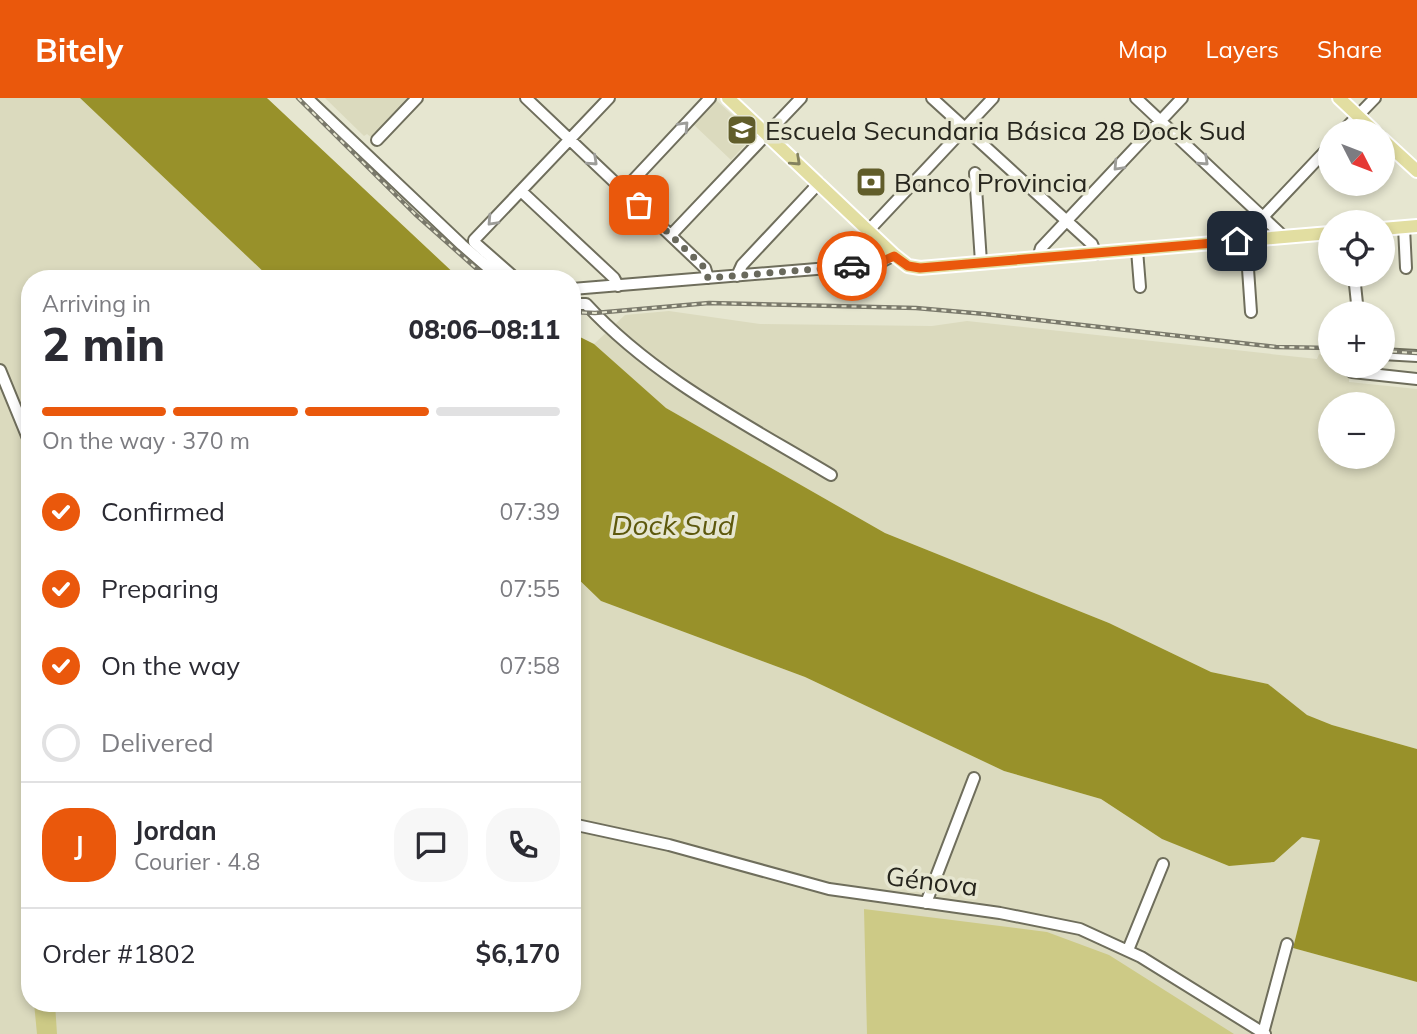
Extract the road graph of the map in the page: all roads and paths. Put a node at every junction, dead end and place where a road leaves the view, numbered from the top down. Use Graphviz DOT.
graph roads {
  1 [pos="307,98"];
  2 [pos="417,98"];
  3 [pos="526,98"];
  4 [pos="609,98"];
  5 [pos="710,98"];
  6 [pos="728,98"];
  7 [pos="800,98"];
  8 [pos="932,98"];
  9 [pos="993,98"];
  10 [pos="1136,98"];
  11 [pos="1182,98"];
  12 [pos="1339,98"];
  13 [pos="1375,98"];
  14 [pos="1358,116"];
  15 [pos="1355,119"];
  16 [pos="1361,119"];
  17 [pos="1160,121"];
  18 [pos="964,128"];
  19 [pos="766,134"];
  20 [pos="570,139"];
  21 [pos="377,140"];
  22 [pos="1395,151"];
  23 [pos="1318,159"];
  24 [pos="1417,171"];
  25 [pos="975,173"];
  26 [pos="819,183"];
  27 [pos="624,190"];
  28 [pos="521,191"];
  29 [pos="1263,217"];
  30 [pos="1066,222"];
  31 [pos="1410,227"];
  32 [pos="868,231"];
  33 [pos="1318,234"];
  34 [pos="671,235"];
  35 [pos="1284,237"];
  36 [pos="1246,240"];
  37 [pos="1137,250"];
  38 [pos="1096,254"];
  39 [pos="894,256"];
  40 [pos="1038,258"];
  41 [pos="981,262"];
  42 [pos="1406,268"];
  43 [pos="491,270"];
  44 [pos="506,270"];
  45 [pos="737,276"];
  46 [pos="708,278"];
  47 [pos="618,286"];
  48 [pos="1140,287"];
  49 [pos="581,288"];
  50 [pos="581,304"];
  51 [pos="1251,312"];
  52 [pos="1395,355"];
  53 [pos="1417,356"];
  54 [pos="0,370"];
  55 [pos="1395,377"];
  56 [pos="1417,379"];
  57 [pos="21,421"];
  58 [pos="831,475"];
  59 [pos="974,778"];
  60 [pos="581,826"];
  61 [pos="1163,864"];
  62 [pos="926,903"];
  63 [pos="1287,944"];
  64 [pos="1128,950"];
  65 [pos="1264,1033"];
  1 -- 43 [label="street"];
  2 -- 21 [label="street"];
  3 -- 20 [label="street"];
  4 -- 20 [label="street"];
  27 -- 5 [label="street, one-way"];
  6 -- 19 [label="main road"];
  7 -- 19 [label="street"];
  8 -- 18 [label="street"];
  9 -- 18 [label="street"];
  10 -- 17 [label="street"];
  11 -- 17 [label="street"];
  12 -- 14 [label="main road"];
  13 -- 14 [label="street"];
  14 -- 15 [label="street"];
  14 -- 16 [label="main road"];
  17 -- 29 [label="street, one-way"];
  17 -- 30 [label="street, one-way"];
  18 -- 30 [label="street"];
  18 -- 32 [label="street"];
  19 -- 26 [label="main road, one-way"];
  19 -- 34 [label="street"];
  20 -- 27 [label="street, one-way"];
  20 -- 28 [label="street"];
  22 -- 24 [label="main road"];
  23 -- 29 [label="street"];
  25 -- 41 [label="street"];
  26 -- 32 [label="main road"];
  26 -- 45 [label="street"];
  27 -- 34 [label="street"];
  28 -- 44 [label="street, one-way"];
  28 -- 47 [label="street"];
  29 -- 35 [label="street"];
  30 -- 38 [label="street"];
  30 -- 40 [label="street"];
  31 -- 42 [label="street"];
  32 -- 39 [label="main road"];
  33 -- 35 [label="main road"];
  34 -- 46 [label="street"];
  35 -- 36 [label="main road"];
  36 -- 37 [label="main road"];
  36 -- 51 [label="street"];
  37 -- 38 [label="main road"];
  37 -- 48 [label="street"];
  38 -- 40 [label="main road"];
  39 -- 41 [label="main road"];
  39 -- 45 [label="street"];
  40 -- 41 [label="main road"];
  45 -- 46 [label="street"];
  46 -- 47 [label="street"];
  47 -- 49 [label="street"];
  50 -- 58 [label="street"];
  52 -- 53 [label="street"];
  54 -- 57 [label="street"];
  55 -- 56 [label="street"];
  59 -- 62 [label="street"];
  60 -- 62 [label="street, Génova"];
  61 -- 64 [label="street"];
  62 -- 64 [label="street, Génova"];
  63 -- 65 [label="street"];
  64 -- 65 [label="street, Génova"];
}
